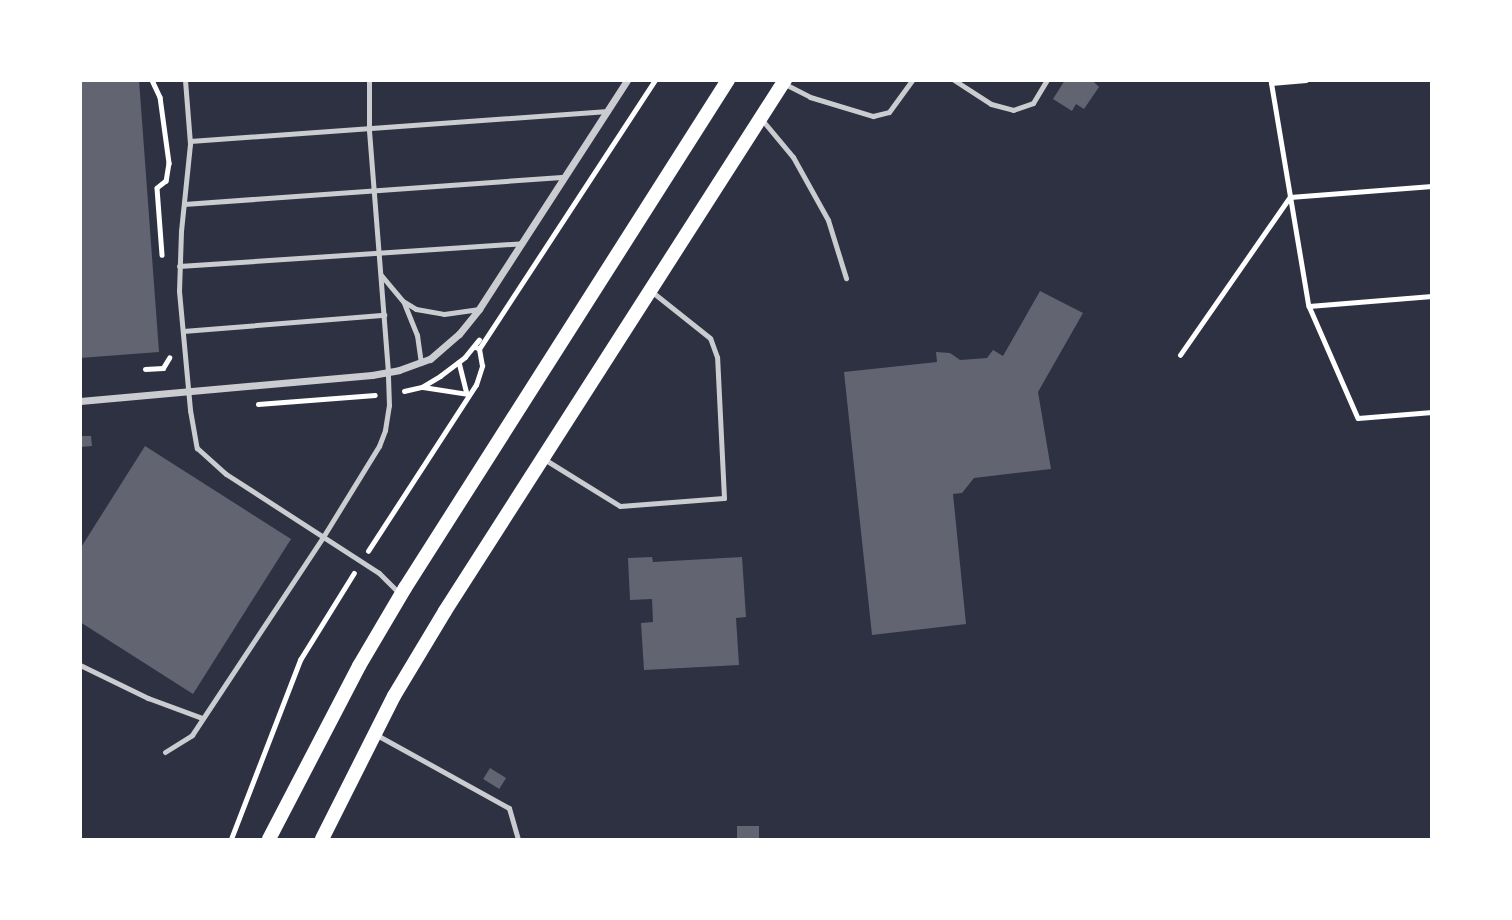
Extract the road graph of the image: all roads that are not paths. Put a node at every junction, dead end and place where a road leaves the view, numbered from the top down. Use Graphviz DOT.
graph roads {
  1 [pos="185,80"];
  2 [pos="369,80"];
  3 [pos="627,80"];
  4 [pos="728,80"];
  5 [pos="912,80"];
  6 [pos="954,80"];
  7 [pos="1047,80"];
  8 [pos="783,81"];
  9 [pos="608,111"];
  10 [pos="761,119"];
  11 [pos="369,128"];
  12 [pos="190,141"];
  13 [pos="565,177"];
  14 [pos="374,190"];
  15 [pos="184,204"];
  16 [pos="522,243"];
  17 [pos="379,253"];
  18 [pos="179,266"];
  19 [pos="381,275"];
  20 [pos="846,278"];
  21 [pos="650,290"];
  22 [pos="403,301"];
  23 [pos="479,309"];
  24 [pos="384,315"];
  25 [pos="183,331"];
  26 [pos="421,363"];
  27 [pos="388,372"];
  28 [pos="189,391"];
  29 [pos="80,401"];
  30 [pos="544,459"];
  31 [pos="323,537"];
  32 [pos="401,595"];
  33 [pos="80,664"];
  34 [pos="202,719"];
  35 [pos="375,734"];
  36 [pos="165,752"];
  37 [pos="269,839"];
  38 [pos="322,839"];
  39 [pos="518,839"];
  1 -- 12 [label="lane"];
  2 -- 11 [label="lane"];
  3 -- 9 [label="street"];
  4 -- 32 [label="main road"];
  5 -- 8 [label="lane"];
  6 -- 7 [label="lane"];
  8 -- 10 [label="main road"];
  9 -- 11 [label="lane"];
  9 -- 13 [label="street"];
  10 -- 20 [label="lane"];
  10 -- 21 [label="main road"];
  11 -- 12 [label="lane"];
  11 -- 14 [label="lane"];
  12 -- 15 [label="lane"];
  13 -- 14 [label="lane"];
  13 -- 16 [label="street"];
  14 -- 15 [label="lane"];
  14 -- 17 [label="lane"];
  15 -- 18 [label="lane"];
  16 -- 17 [label="lane"];
  16 -- 23 [label="street"];
  17 -- 18 [label="lane"];
  17 -- 19 [label="lane"];
  18 -- 25 [label="lane"];
  19 -- 22 [label="lane"];
  19 -- 24 [label="lane"];
  21 -- 30 [label="main road"];
  21 -- 30 [label="lane"];
  22 -- 23 [label="lane"];
  22 -- 26 [label="lane"];
  23 -- 26 [label="street"];
  24 -- 25 [label="lane"];
  24 -- 27 [label="lane"];
  25 -- 28 [label="lane"];
  26 -- 27 [label="street"];
  27 -- 28 [label="street"];
  27 -- 31 [label="lane"];
  28 -- 29 [label="street"];
  28 -- 31 [label="lane"];
  30 -- 35 [label="main road"];
  31 -- 32 [label="lane"];
  31 -- 34 [label="lane"];
  32 -- 37 [label="main road"];
  33 -- 34 [label="lane"];
  34 -- 36 [label="lane"];
  35 -- 38 [label="main road"];
  35 -- 39 [label="lane"];
}
